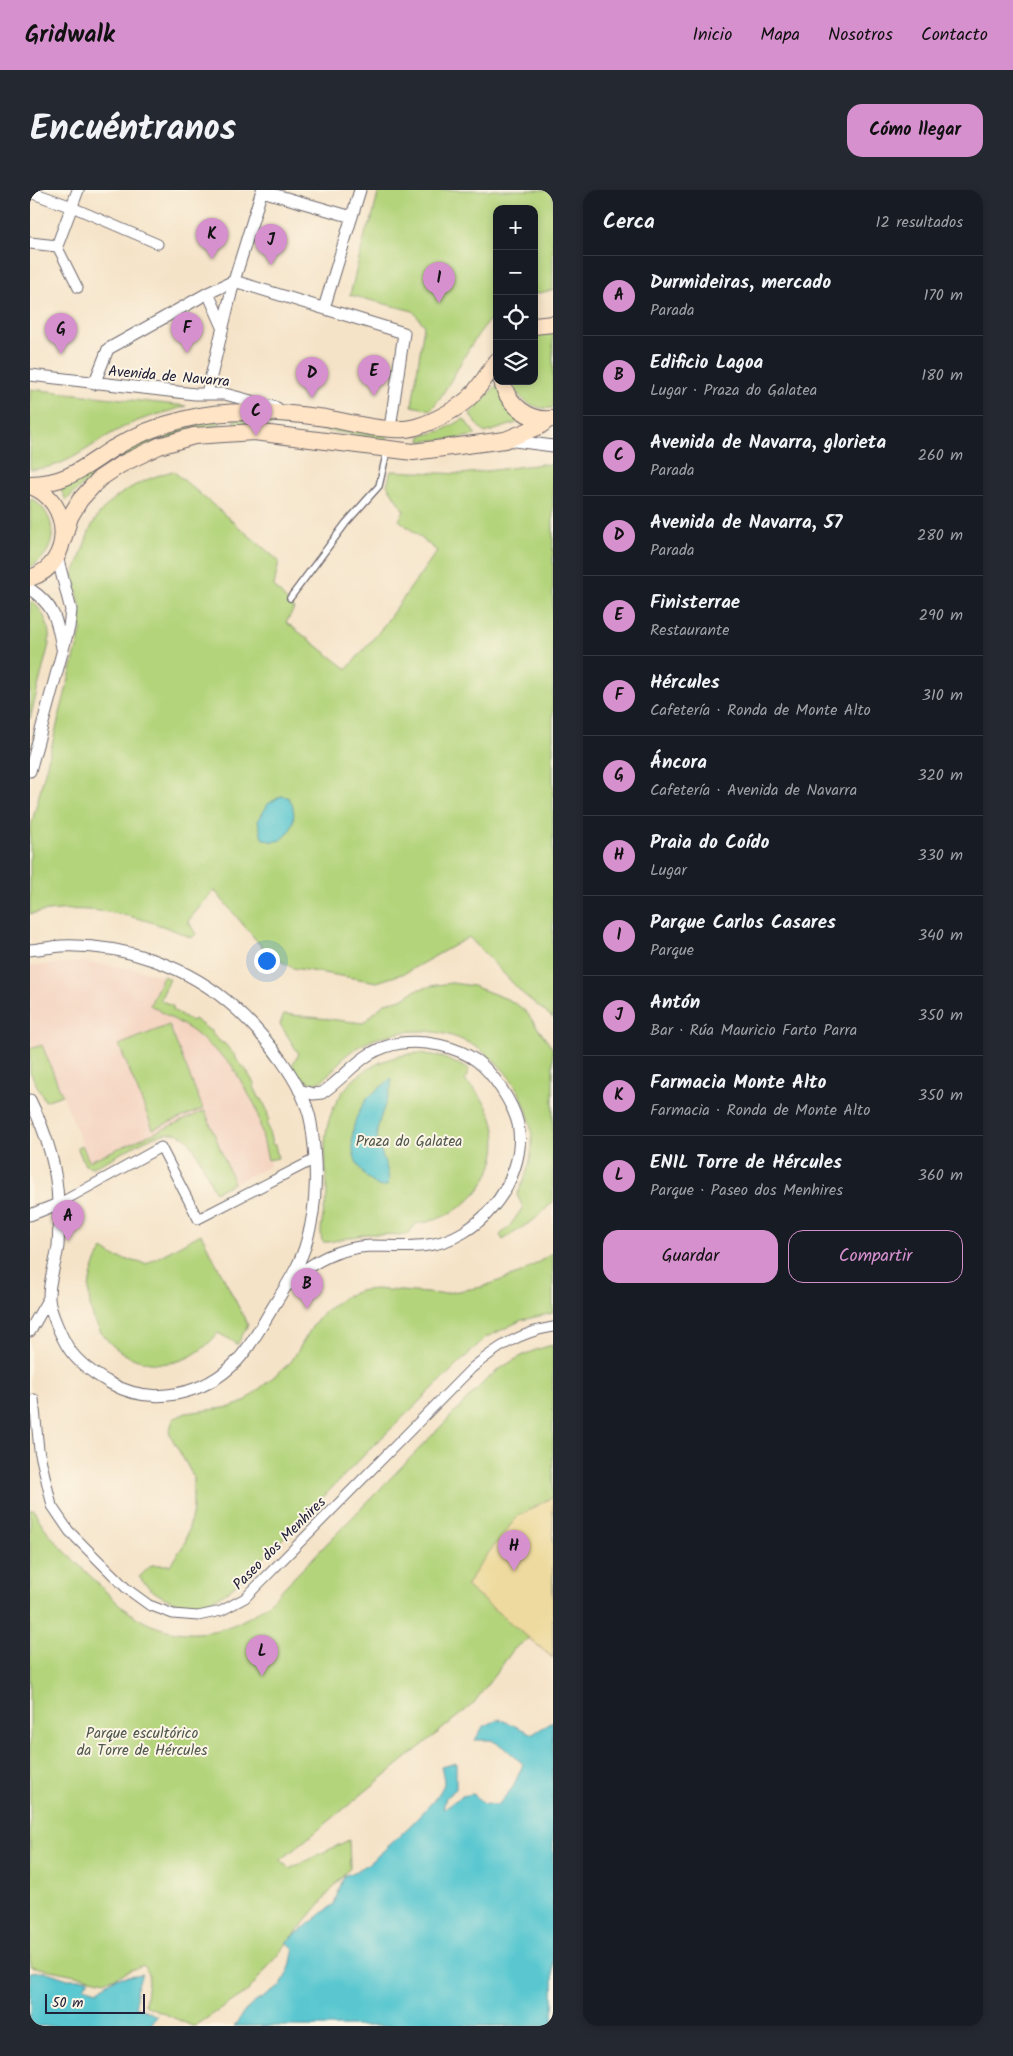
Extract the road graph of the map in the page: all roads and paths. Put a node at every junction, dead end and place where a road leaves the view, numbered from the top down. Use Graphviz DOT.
graph roads {
  1 [pos="78,190"];
  2 [pos="262,190"];
  3 [pos="360,190"];
  4 [pos="30,192"];
  5 [pos="72,207"];
  6 [pos="352,217"];
  7 [pos="30,243"];
  8 [pos="158,244"];
  9 [pos="57,246"];
  10 [pos="234,281"];
  11 [pos="78,288"];
  12 [pos="208,293"];
  13 [pos="324,308"];
  14 [pos="223,327"];
  15 [pos="493,366"];
  16 [pos="30,375"];
  17 [pos="94,384"];
  18 [pos="504,385"];
  19 [pos="207,393"];
  20 [pos="302,415"];
  21 [pos="551,419"];
  22 [pos="390,428"];
  23 [pos="505,440"];
  24 [pos="553,446"];
  25 [pos="388,448"];
  26 [pos="30,485"];
  27 [pos="63,540"];
  28 [pos="57,556"];
  29 [pos="30,578"];
  30 [pos="30,589"];
  31 [pos="290,598"];
  32 [pos="62,649"];
  33 [pos="30,771"];
  34 [pos="30,950"];
  35 [pos="299,1090"];
  36 [pos="30,1100"];
  37 [pos="314,1160"];
  38 [pos="58,1204"];
  39 [pos="30,1215"];
  40 [pos="49,1298"];
  41 [pos="278,1300"];
  42 [pos="553,1327"];
  43 [pos="30,1331"];
  44 [pos="34,1399"];
  1 -- 5 [label="street"];
  2 -- 6 [label="street"];
  2 -- 10 [label="street"];
  3 -- 6 [label="street"];
  4 -- 5 [label="street"];
  5 -- 8 [label="street"];
  5 -- 9 [label="street"];
  6 -- 13 [label="street"];
  7 -- 9 [label="street"];
  9 -- 11 [label="street"];
  10 -- 12 [label="street"];
  10 -- 13 [label="street"];
  10 -- 14 [label="street"];
  12 -- 14 [label="street"];
  12 -- 17 [label="street"];
  13 -- 22 [label="street"];
  14 -- 19 [label="street"];
  15 -- 22 [label="main road"];
  16 -- 17 [label="street, Avenida de Navarra"];
  17 -- 19 [label="street, Avenida de Navarra"];
  18 -- 21 [label="main road"];
  19 -- 20 [label="street, Avenida de Navarra"];
  20 -- 22 [label="main road"];
  20 -- 26 [label="main road"];
  21 -- 23 [label="main road"];
  23 -- 24 [label="street"];
  23 -- 25 [label="main road"];
  25 -- 27 [label="main road"];
  25 -- 31 [label="lane"];
  26 -- 27 [label="main road"];
  27 -- 28 [label="main road"];
  28 -- 29 [label="main road"];
  28 -- 32 [label="street"];
  30 -- 32 [label="street"];
  32 -- 33 [label="street"];
  34 -- 35 [label="street"];
  35 -- 37 [label="street"];
  35 -- 41 [label="street"];
  36 -- 38 [label="street"];
  37 -- 38 [label="street"];
  37 -- 41 [label="street"];
  38 -- 39 [label="street"];
  38 -- 40 [label="street"];
  40 -- 41 [label="street"];
  40 -- 43 [label="street"];
  42 -- 44 [label="street, Paseo dos Menhires"];
}
